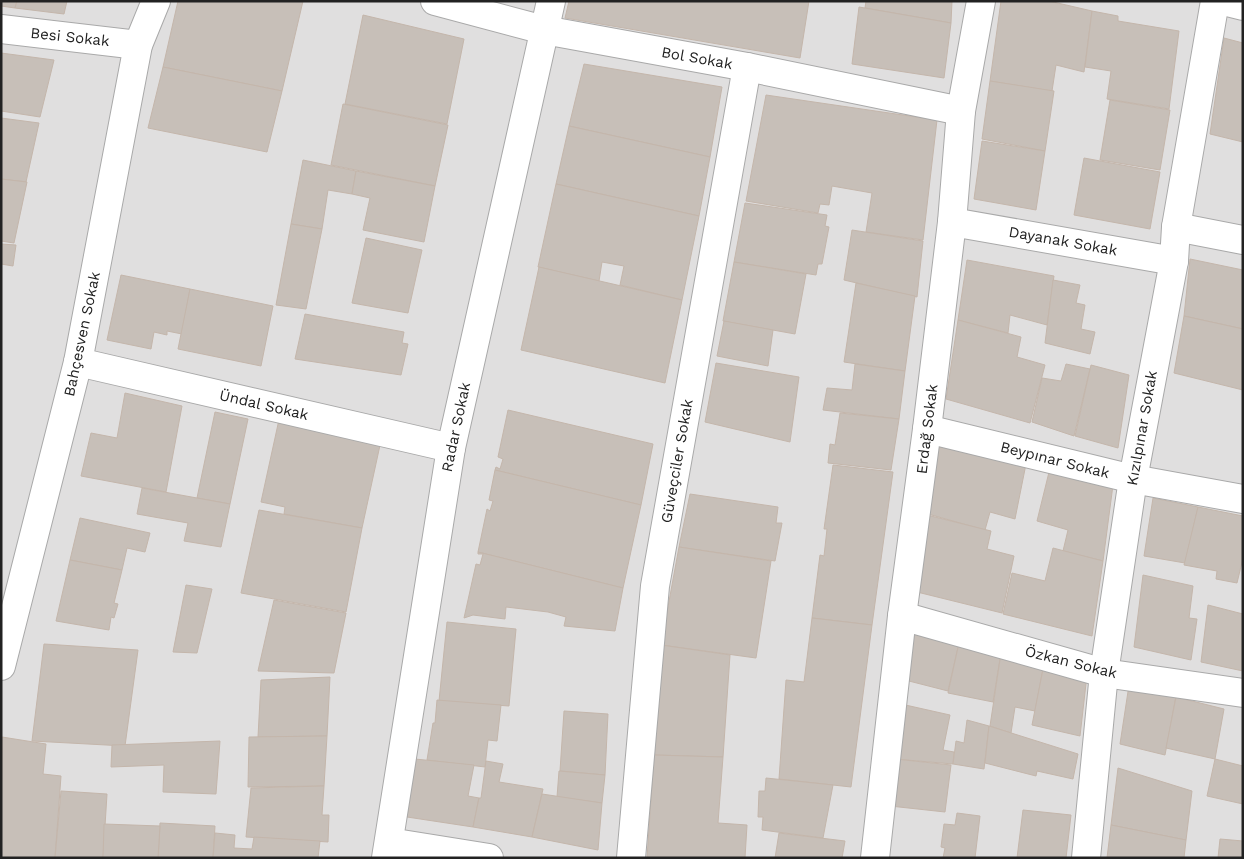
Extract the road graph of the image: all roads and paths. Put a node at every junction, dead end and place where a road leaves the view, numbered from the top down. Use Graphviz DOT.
graph roads {
  1 [pos="156,1"];
  2 [pos="435,1"];
  3 [pos="551,1"];
  4 [pos="981,1"];
  5 [pos="1215,1"];
  6 [pos="1223,1"];
  7 [pos="1243,6"];
  8 [pos="1,30"];
  9 [pos="544,30"];
  10 [pos="138,45"];
  11 [pos="747,67"];
  12 [pos="961,111"];
  13 [pos="952,222"];
  14 [pos="1176,227"];
  15 [pos="1243,240"];
  16 [pos="1174,261"];
  17 [pos="78,362"];
  18 [pos="927,428"];
  19 [pos="451,448"];
  20 [pos="1133,479"];
  21 [pos="1243,499"];
  22 [pos="902,616"];
  23 [pos="1,666"];
  24 [pos="1104,673"];
  25 [pos="1243,693"];
  26 [pos="388,850"];
  27 [pos="489,858"];
  28 [pos="631,858"];
  29 [pos="875,858"];
  30 [pos="1086,858"];
  1 -- 10 [label="street, Bahçesven Sokak"];
  2 -- 9 [label="street, Bol Sokak"];
  3 -- 9 [label="street, Radar Sokak"];
  4 -- 12 [label="street, Erdağ Sokak"];
  5 -- 14 [label="street, Kızılpınar Sokak"];
  6 -- 7 [label="street"];
  8 -- 10 [label="street, Besi Sokak"];
  9 -- 11 [label="street, Bol Sokak"];
  9 -- 19 [label="street, Radar Sokak"];
  10 -- 17 [label="street, Bahçesven Sokak"];
  11 -- 12 [label="street, Bol Sokak"];
  11 -- 28 [label="street, Güveçciler Sokak"];
  12 -- 13 [label="street, Erdağ Sokak"];
  13 -- 16 [label="street, Dayanak Sokak"];
  13 -- 18 [label="street, Erdağ Sokak"];
  14 -- 15 [label="street"];
  14 -- 16 [label="street, Kızılpınar Sokak"];
  16 -- 20 [label="street, Kızılpınar Sokak"];
  17 -- 19 [label="street, Ündal Sokak"];
  17 -- 23 [label="street, Bahçesven Sokak"];
  18 -- 20 [label="street, Beypınar Sokak"];
  18 -- 22 [label="street, Erdağ Sokak"];
  19 -- 26 [label="street, Radar Sokak"];
  20 -- 21 [label="street, Beypınar Sokak"];
  20 -- 24 [label="street, Kızılpınar Sokak"];
  22 -- 24 [label="street, Özkan Sokak"];
  22 -- 29 [label="street, Erdağ Sokak"];
  24 -- 25 [label="street, Özkan Sokak"];
  24 -- 30 [label="street, Kızılpınar Sokak"];
  26 -- 27 [label="street"];
}
